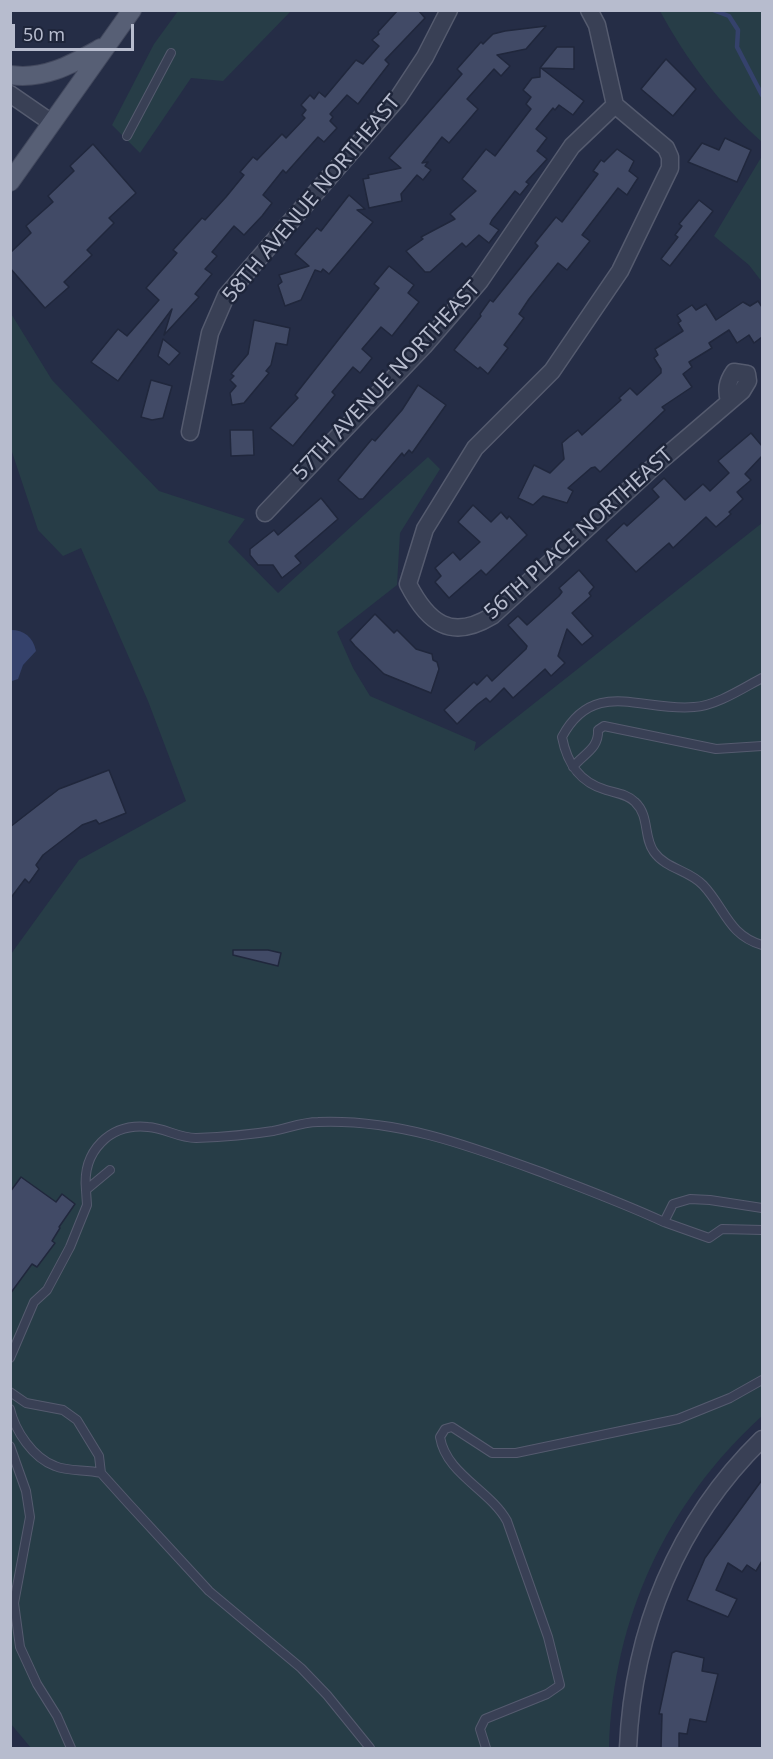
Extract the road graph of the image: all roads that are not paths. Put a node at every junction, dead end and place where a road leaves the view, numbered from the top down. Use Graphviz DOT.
graph roads {
  1 [pos="132,10"];
  2 [pos="449,10"];
  3 [pos="589,10"];
  4 [pos="106,46"];
  5 [pos="171,53"];
  6 [pos="10,75"];
  7 [pos="10,94"];
  8 [pos="615,105"];
  9 [pos="52,123"];
  10 [pos="127,136"];
  11 [pos="15,176"];
  12 [pos="729,401"];
  13 [pos="190,432"];
  14 [pos="265,513"];
  15 [pos="762,678"];
  16 [pos="762,746"];
  17 [pos="573,767"];
  18 [pos="747,941"];
  19 [pos="762,945"];
  20 [pos="762,951"];
  21 [pos="111,1170"];
  22 [pos="86,1190"];
  23 [pos="762,1208"];
  24 [pos="664,1222"];
  25 [pos="762,1230"];
  26 [pos="10,1358"];
  27 [pos="762,1380"];
  28 [pos="10,1392"];
  29 [pos="10,1409"];
  30 [pos="762,1439"];
  31 [pos="10,1446"];
  32 [pos="101,1473"];
  33 [pos="70,1749"];
  34 [pos="370,1749"];
  35 [pos="486,1749"];
  36 [pos="628,1749"];
  1 -- 4 [label="main road"];
  2 -- 13 [label="street, 58TH AVENUE NORTHEAST"];
  3 -- 8 [label="street"];
  4 -- 6 [label="main road"];
  4 -- 9 [label="main road"];
  4 -- 11 [label="main road"];
  5 -- 10 [label="lane"];
  7 -- 9 [label="street"];
  8 -- 12 [label="street, 56TH PLACE NORTHEAST"];
  8 -- 14 [label="street, 57TH AVENUE NORTHEAST"];
  9 -- 11 [label="main road"];
  15 -- 17 [label="lane"];
  16 -- 17 [label="lane"];
  17 -- 18 [label="lane"];
  18 -- 19 [label="lane"];
  18 -- 20 [label="lane"];
  21 -- 22 [label="lane"];
  22 -- 24 [label="lane"];
  22 -- 26 [label="lane"];
  23 -- 24 [label="lane"];
  24 -- 25 [label="lane"];
  27 -- 35 [label="lane"];
  28 -- 32 [label="lane"];
  29 -- 32 [label="lane"];
  30 -- 36 [label="street"];
  31 -- 33 [label="lane"];
  32 -- 34 [label="lane"];
}
